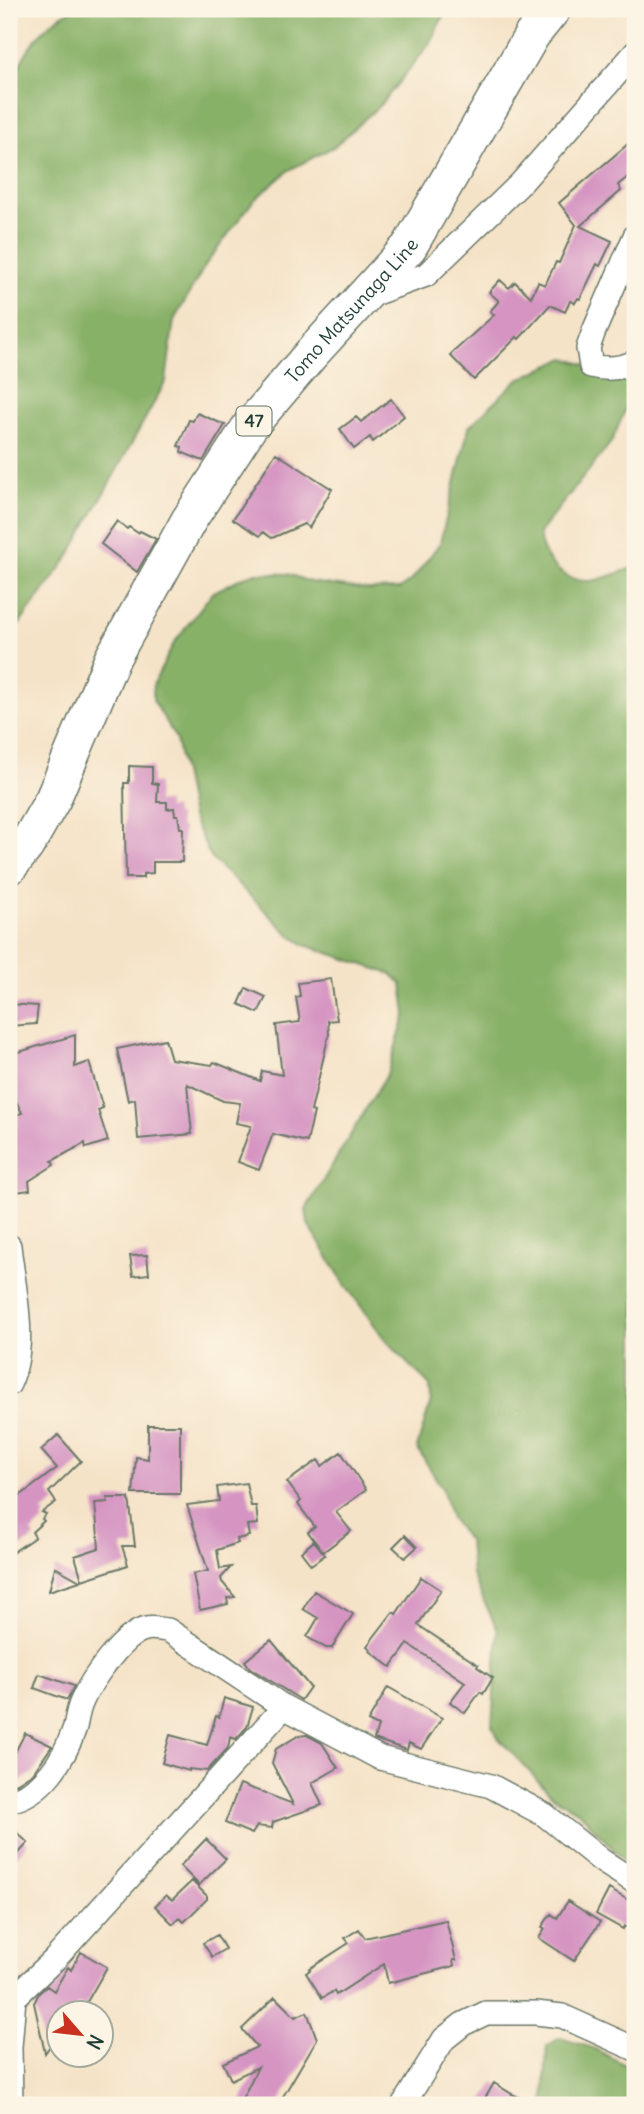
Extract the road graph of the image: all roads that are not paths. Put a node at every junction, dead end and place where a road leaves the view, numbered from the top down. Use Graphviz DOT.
graph roads {
  1 [pos="553,9"];
  2 [pos="635,53"];
  3 [pos="635,236"];
  4 [pos="365,297"];
  5 [pos="635,362"];
  6 [pos="9,867"];
  7 [pos="9,1246"];
  8 [pos="9,1384"];
  9 [pos="284,1707"];
  10 [pos="9,1801"];
  11 [pos="635,1882"];
  12 [pos="11,1998"];
  13 [pos="635,2049"];
  14 [pos="11,2105"];
  15 [pos="403,2105"];
  1 -- 4 [label="main road, Tomo Matsunaga Line / 47"];
  2 -- 4 [label="street"];
  3 -- 5 [label="street"];
  4 -- 6 [label="main road, Tomo Matsunaga Line / 47"];
  7 -- 8 [label="street"];
  9 -- 10 [label="street"];
  9 -- 11 [label="street"];
  9 -- 12 [label="street"];
  12 -- 14 [label="street"];
  13 -- 15 [label="street"];
}
